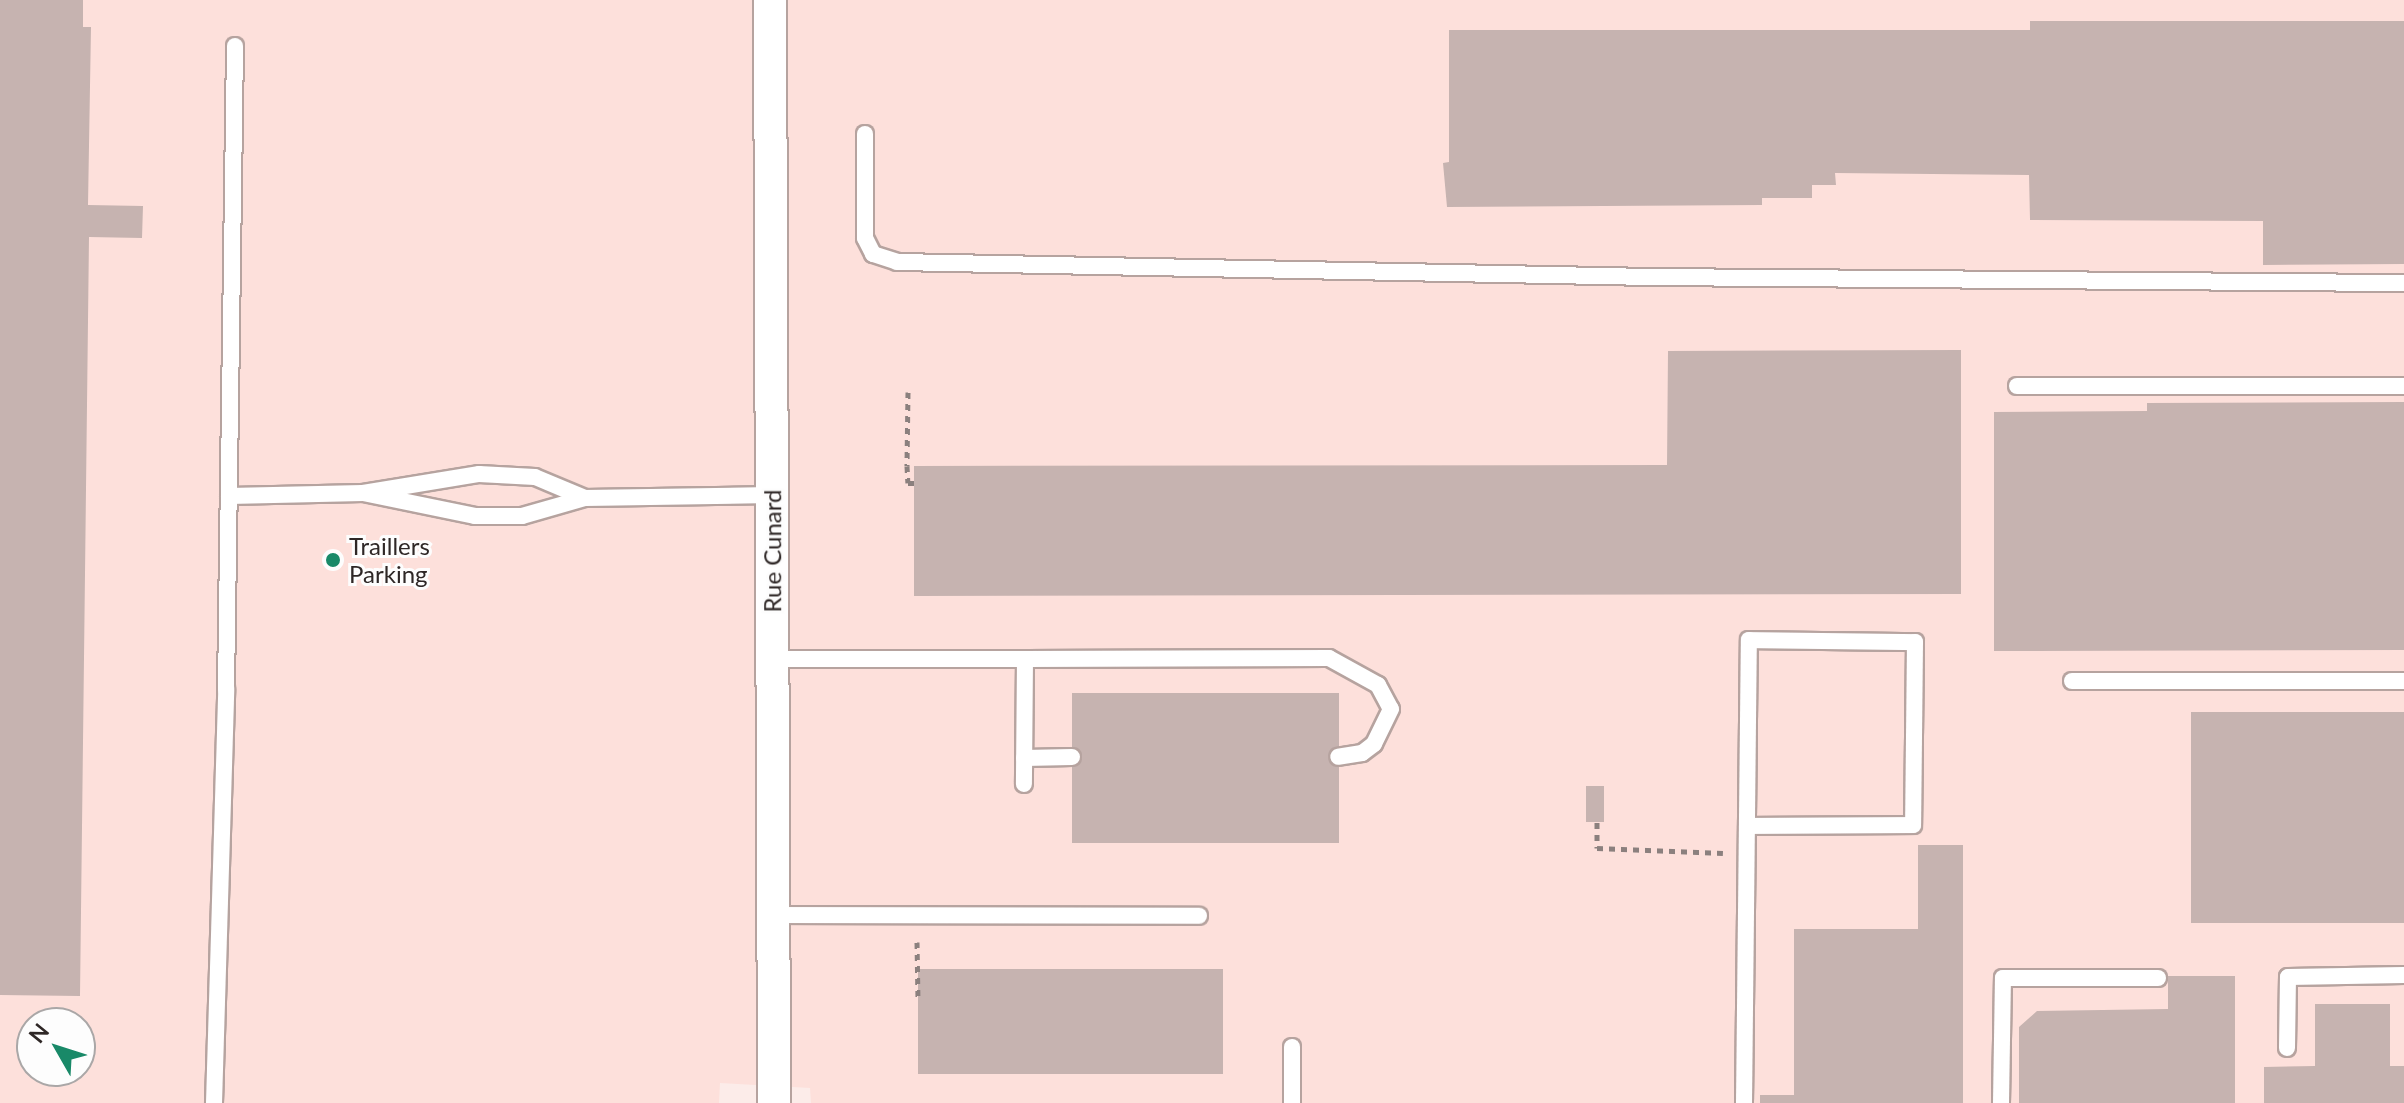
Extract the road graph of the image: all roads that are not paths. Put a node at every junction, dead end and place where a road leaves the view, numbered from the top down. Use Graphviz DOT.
graph roads {
  1 [pos="770,0"];
  2 [pos="235,46"];
  3 [pos="865,134"];
  4 [pos="2404,283"];
  5 [pos="2017,386"];
  6 [pos="2404,386"];
  7 [pos="363,493"];
  8 [pos="772,495"];
  9 [pos="229,496"];
  10 [pos="585,498"];
  11 [pos="772,659"];
  12 [pos="1025,659"];
  13 [pos="2072,681"];
  14 [pos="2404,681"];
  15 [pos="1072,757"];
  16 [pos="1338,757"];
  17 [pos="1024,758"];
  18 [pos="1024,784"];
  19 [pos="1747,826"];
  20 [pos="773,915"];
  21 [pos="1199,916"];
  22 [pos="2404,975"];
  23 [pos="2158,978"];
  24 [pos="1292,1047"];
  25 [pos="2287,1048"];
  26 [pos="214,1103"];
  27 [pos="774,1103"];
  28 [pos="1292,1103"];
  29 [pos="1744,1103"];
  30 [pos="2001,1103"];
  1 -- 8 [label="street, Rue Cunard"];
  2 -- 9 [label="lane"];
  3 -- 4 [label="lane"];
  5 -- 6 [label="lane"];
  7 -- 9 [label="lane"];
  7 -- 10 [label="lane"];
  7 -- 10 [label="lane"];
  8 -- 10 [label="lane"];
  8 -- 11 [label="street, Rue Cunard"];
  9 -- 26 [label="lane"];
  11 -- 12 [label="lane"];
  11 -- 20 [label="street, Rue Cunard"];
  12 -- 16 [label="lane"];
  12 -- 17 [label="lane"];
  13 -- 14 [label="lane"];
  15 -- 17 [label="lane"];
  17 -- 18 [label="lane"];
  19 -- 19 [label="lane"];
  19 -- 29 [label="lane"];
  20 -- 21 [label="lane"];
  20 -- 27 [label="street, Rue Cunard"];
  22 -- 25 [label="lane"];
  23 -- 30 [label="lane"];
  24 -- 28 [label="lane"];
}
